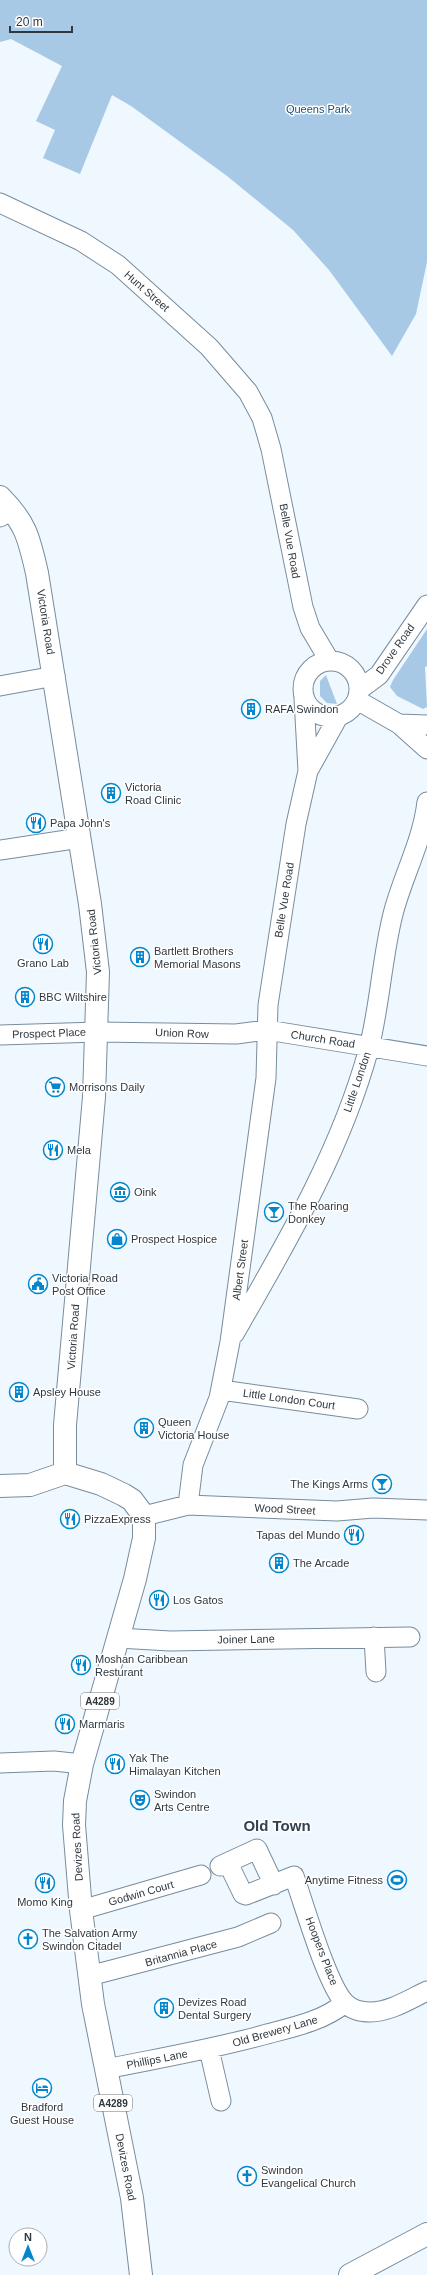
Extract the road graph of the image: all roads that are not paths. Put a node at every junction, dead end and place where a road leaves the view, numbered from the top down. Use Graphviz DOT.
graph roads {
  1 [pos="0,203"];
  2 [pos="262,418"];
  3 [pos="4,508"];
  4 [pos="427,605"];
  5 [pos="329,660"];
  6 [pos="54,676"];
  7 [pos="0,686"];
  8 [pos="358,695"];
  9 [pos="304,699"];
  10 [pos="338,717"];
  11 [pos="399,724"];
  12 [pos="427,725"];
  13 [pos="427,749"];
  14 [pos="308,771"];
  15 [pos="427,802"];
  16 [pos="80,838"];
  17 [pos="0,850"];
  18 [pos="267,1030"];
  19 [pos="98,1032"];
  20 [pos="0,1035"];
  21 [pos="369,1046"];
  22 [pos="427,1056"];
  23 [pos="230,1342"];
  24 [pos="221,1390"];
  25 [pos="358,1409"];
  26 [pos="65,1473"];
  27 [pos="0,1486"];
  28 [pos="188,1505"];
  29 [pos="427,1510"];
  30 [pos="144,1516"];
  31 [pos="374,1637"];
  32 [pos="410,1637"];
  33 [pos="118,1638"];
  34 [pos="376,1672"];
  35 [pos="0,1763"];
  36 [pos="82,1764"];
  37 [pos="200,1875"];
  38 [pos="274,1885"];
  39 [pos="81,1910"];
  40 [pos="271,1923"];
  41 [pos="89,1976"];
  42 [pos="427,1991"];
  43 [pos="345,2003"];
  44 [pos="216,2047"];
  45 [pos="106,2069"];
  46 [pos="221,2101"];
  47 [pos="427,2234"];
  48 [pos="141,2275"];
  49 [pos="350,2275"];
  1 -- 2 [label="street, Hunt Street"];
  2 -- 5 [label="street, Belle Vue Road"];
  3 -- 6 [label="main road, Victoria Road"];
  4 -- 8 [label="street, Drove Road"];
  5 -- 8 [label="street"];
  5 -- 9 [label="street, Belle Vue Road"];
  6 -- 7 [label="street"];
  6 -- 16 [label="main road, Victoria Road"];
  8 -- 10 [label="street, Belle Vue Road"];
  8 -- 11 [label="street"];
  9 -- 10 [label="street"];
  9 -- 14 [label="street, Belle Vue Road"];
  10 -- 14 [label="street, Belle Vue Road"];
  11 -- 12 [label="street"];
  11 -- 13 [label="street"];
  14 -- 18 [label="street, Belle Vue Road"];
  15 -- 21 [label="street, Little London"];
  16 -- 17 [label="street"];
  16 -- 19 [label="main road, Victoria Road"];
  18 -- 19 [label="street, Union Row"];
  18 -- 21 [label="street, Church Road"];
  18 -- 23 [label="street, Albert Street"];
  19 -- 20 [label="street, Prospect Place"];
  19 -- 26 [label="main road, Victoria Road"];
  21 -- 22 [label="street, Church Road"];
  21 -- 23 [label="street, Little London"];
  23 -- 24 [label="street, Albert Street"];
  24 -- 25 [label="street, Little London Court"];
  24 -- 28 [label="street, Albert Street"];
  26 -- 27 [label="main road"];
  26 -- 30 [label="main road"];
  28 -- 29 [label="street, Wood Street"];
  28 -- 30 [label="street, Wood Street"];
  30 -- 33 [label="main road, Devizes Road / A4289"];
  31 -- 32 [label="street, Joiner Lane"];
  31 -- 33 [label="street, Joiner Lane"];
  31 -- 34 [label="street"];
  33 -- 36 [label="main road, Devizes Road / A4289"];
  35 -- 36 [label="street"];
  36 -- 39 [label="main road, Devizes Road / A4289"];
  37 -- 39 [label="street, Godwin Court"];
  38 -- 38 [label="street"];
  38 -- 43 [label="street, Hoopers Place"];
  39 -- 41 [label="main road, Devizes Road / A4289"];
  40 -- 41 [label="street, Britannia Place"];
  41 -- 45 [label="main road, Devizes Road / A4289"];
  42 -- 43 [label="street"];
  43 -- 44 [label="street, Old Brewery Lane"];
  44 -- 45 [label="street, Phillips Lane"];
  44 -- 46 [label="street"];
  45 -- 48 [label="main road, Devizes Road / A4289"];
  47 -- 49 [label="main road"];
}
